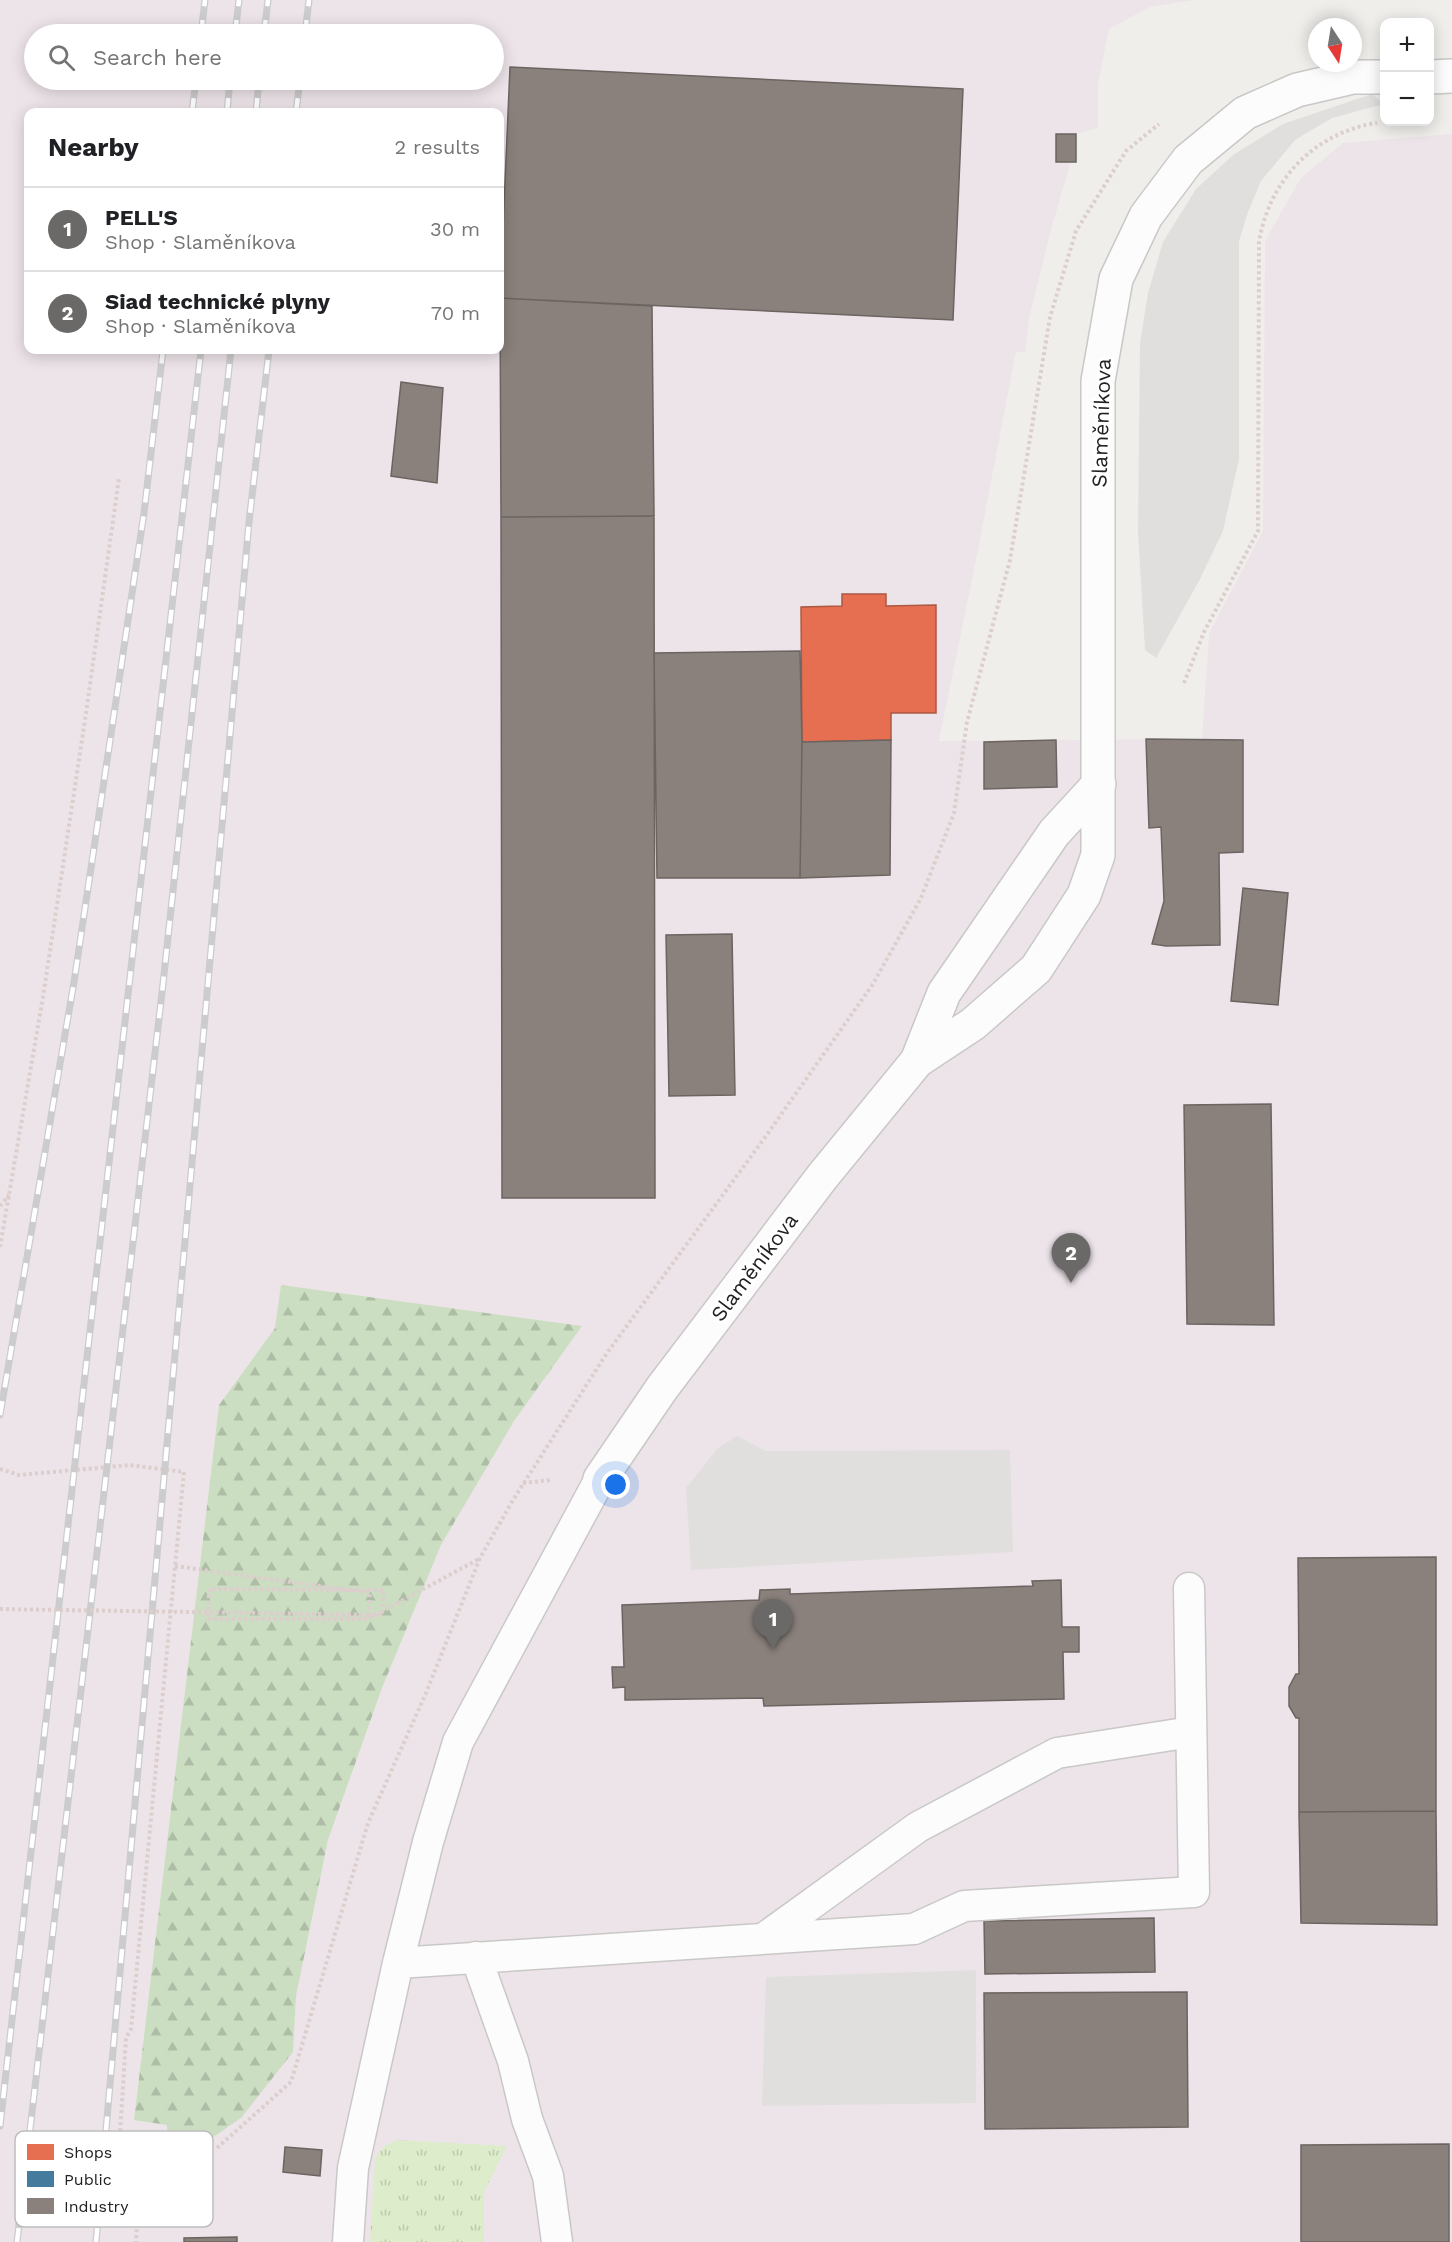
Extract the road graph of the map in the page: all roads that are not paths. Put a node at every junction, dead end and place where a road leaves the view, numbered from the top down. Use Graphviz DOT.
graph roads {
  1 [pos="1452,76"];
  2 [pos="1380,77"];
  3 [pos="1434,77"];
  4 [pos="1099,784"];
  5 [pos="917,1061"];
  6 [pos="600,1479"];
  7 [pos="1188,1587"];
  8 [pos="1191,1732"];
  9 [pos="763,1939"];
  10 [pos="476,1957"];
  11 [pos="398,1963"];
  12 [pos="348,2242"];
  13 [pos="556,2242"];
  1 -- 3 [label="street"];
  2 -- 4 [label="street, Slaměníkova"];
  4 -- 5 [label="street, Slaměníkova"];
  4 -- 5 [label="street, Slaměníkova"];
  5 -- 6 [label="street, Slaměníkova"];
  6 -- 11 [label="lane"];
  7 -- 8 [label="lane"];
  8 -- 9 [label="lane"];
  8 -- 9 [label="lane"];
  9 -- 10 [label="lane"];
  10 -- 11 [label="lane"];
  10 -- 13 [label="lane"];
  11 -- 12 [label="lane"];
}
